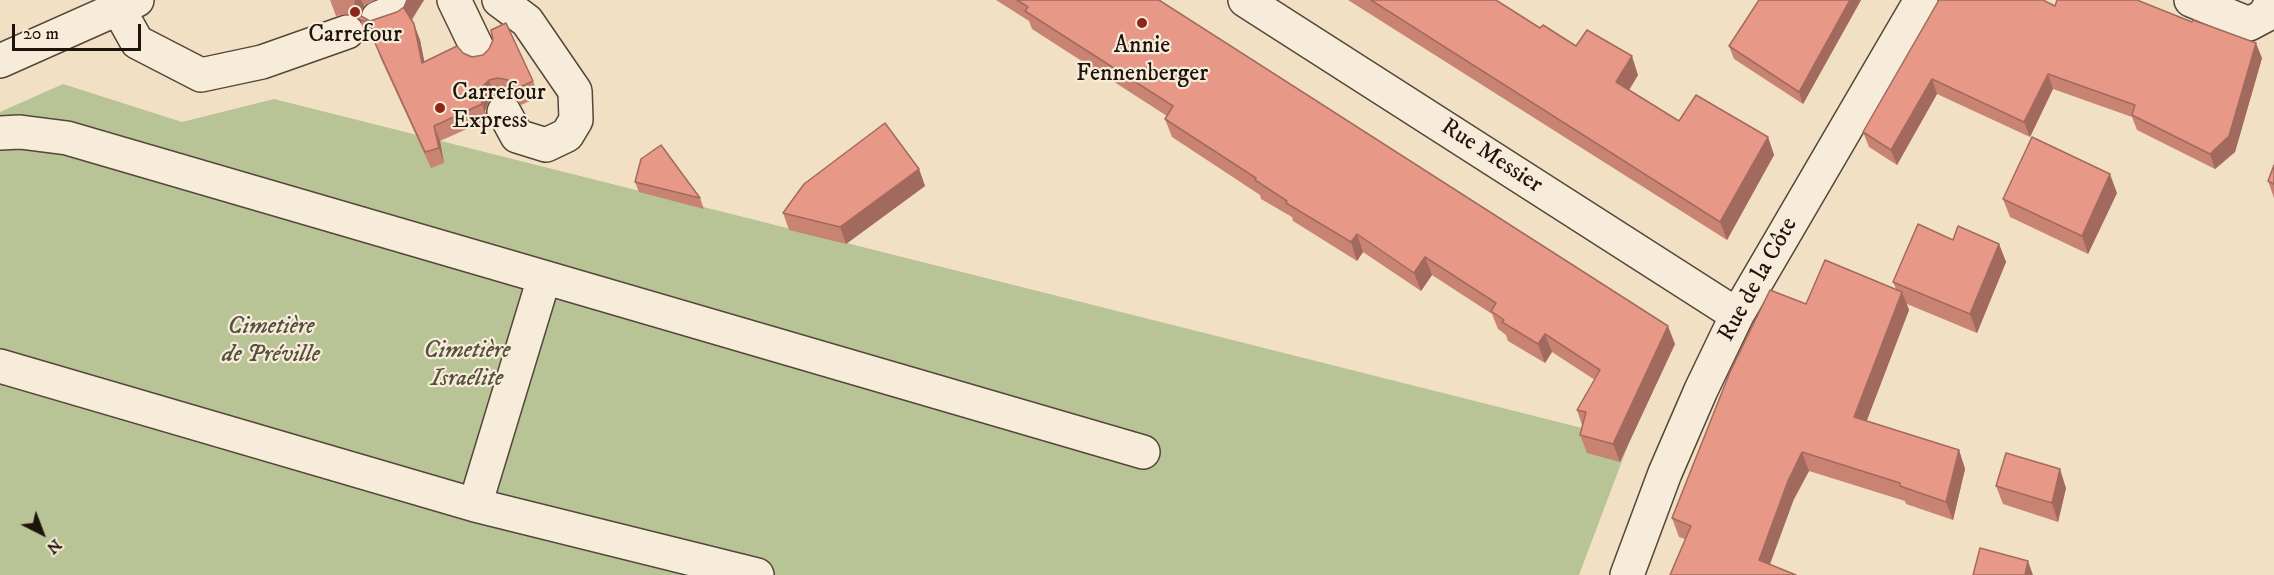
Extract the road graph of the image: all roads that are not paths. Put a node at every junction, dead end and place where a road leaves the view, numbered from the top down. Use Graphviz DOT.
graph roads {
  1 [pos="454,0"];
  2 [pos="500,0"];
  3 [pos="1245,0"];
  4 [pos="1921,0"];
  5 [pos="2191,0"];
  6 [pos="128,4"];
  7 [pos="2265,11"];
  8 [pos="347,32"];
  9 [pos="480,54"];
  10 [pos="0,61"];
  11 [pos="504,112"];
  12 [pos="0,133"];
  13 [pos="544,278"];
  14 [pos="1737,315"];
  15 [pos="0,366"];
  16 [pos="1143,453"];
  17 [pos="475,505"];
  18 [pos="757,575"];
  19 [pos="1627,575"];
  1 -- 9 [label="street"];
  2 -- 11 [label="street"];
  3 -- 14 [label="street, Rue Messier"];
  4 -- 14 [label="street, Rue de la Côte"];
  5 -- 7 [label="street"];
  6 -- 8 [label="street"];
  6 -- 10 [label="street"];
  12 -- 13 [label="street"];
  13 -- 16 [label="street"];
  13 -- 17 [label="street"];
  14 -- 19 [label="street, Rue de la Côte"];
  15 -- 17 [label="street"];
  17 -- 18 [label="street"];
}
